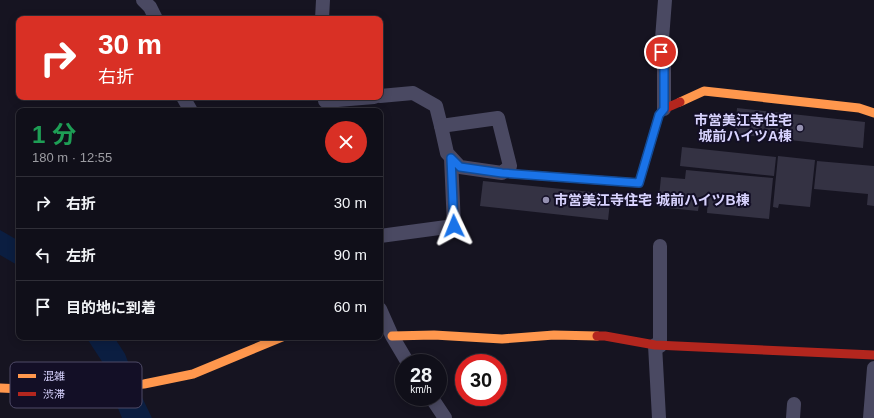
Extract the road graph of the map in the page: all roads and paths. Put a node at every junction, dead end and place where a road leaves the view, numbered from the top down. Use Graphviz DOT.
graph roads {
  1 [pos="144,0"];
  2 [pos="323,0"];
  3 [pos="665,0"];
  4 [pos="154,16"];
  5 [pos="322,16"];
  6 [pos="383,96"];
  7 [pos="350,100"];
  8 [pos="326,103"];
  9 [pos="664,109"];
  10 [pos="874,113"];
  11 [pos="440,126"];
  12 [pos="451,158"];
  13 [pos="502,173"];
  14 [pos="383,236"];
  15 [pos="660,246"];
  16 [pos="383,316"];
  17 [pos="392,336"];
  18 [pos="275,340"];
  19 [pos="658,345"];
  20 [pos="403,354"];
  21 [pos="874,355"];
  22 [pos="874,368"];
  23 [pos="142,384"];
  24 [pos="874,385"];
  25 [pos="0,388"];
  26 [pos="10,388"];
  27 [pos="794,404"];
  28 [pos="437,406"];
  29 [pos="445,418"];
  30 [pos="659,418"];
  31 [pos="793,418"];
  32 [pos="870,418"];
  1 -- 4 [label="street"];
  2 -- 5 [label="street"];
  3 -- 9 [label="street"];
  6 -- 11 [label="street"];
  7 -- 8 [label="street"];
  9 -- 10 [label="street"];
  9 -- 13 [label="street"];
  11 -- 12 [label="street"];
  11 -- 13 [label="street"];
  12 -- 13 [label="street"];
  12 -- 14 [label="street"];
  15 -- 19 [label="street"];
  16 -- 17 [label="street"];
  17 -- 19 [label="street"];
  17 -- 20 [label="street"];
  18 -- 23 [label="street"];
  19 -- 21 [label="street"];
  19 -- 30 [label="street"];
  22 -- 24 [label="street"];
  24 -- 32 [label="street"];
  25 -- 26 [label="street"];
  27 -- 31 [label="street"];
  28 -- 29 [label="street"];
}
